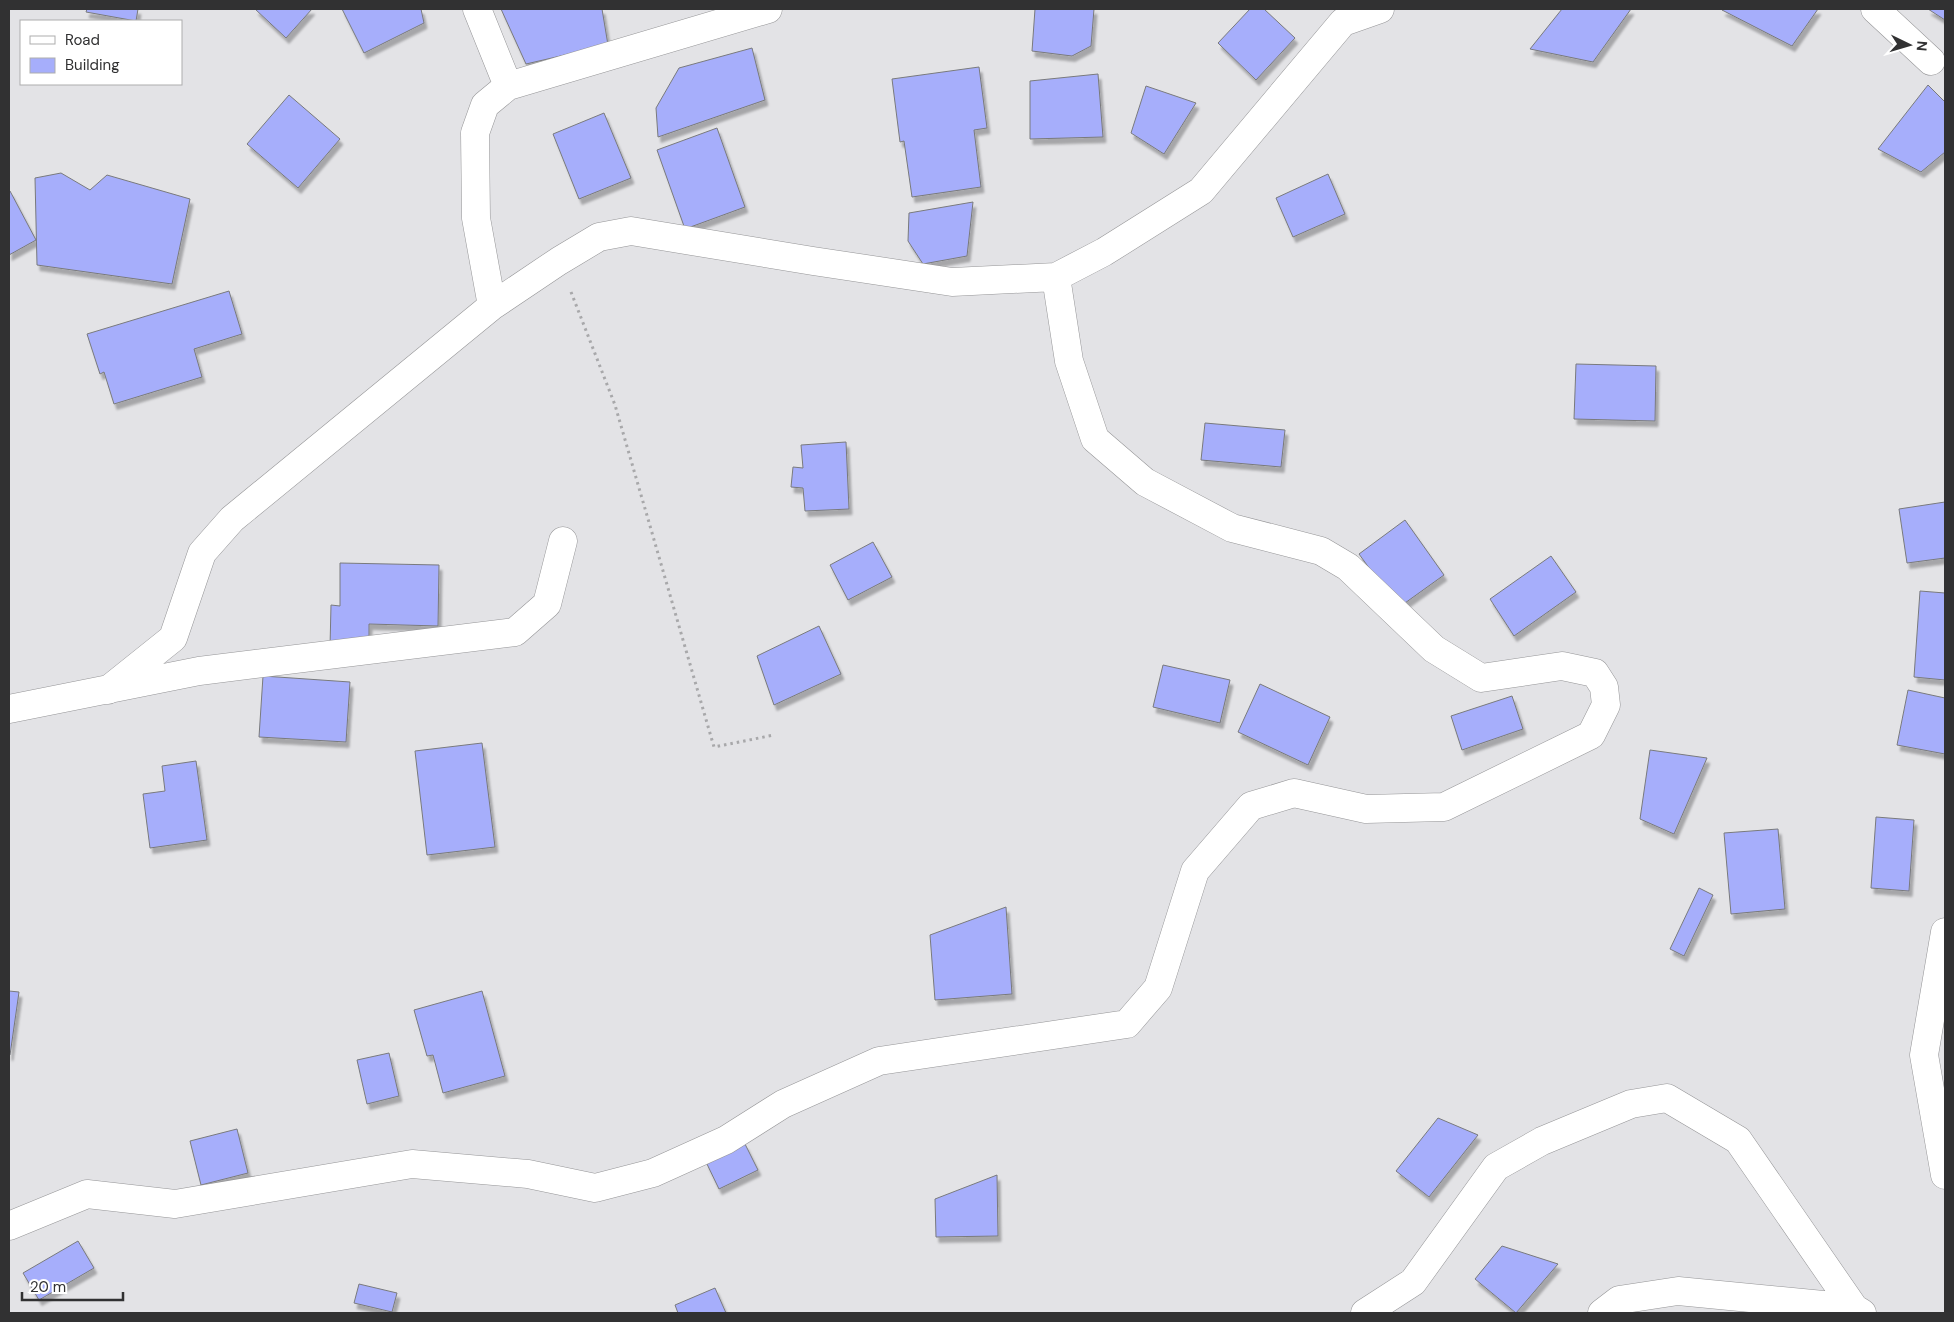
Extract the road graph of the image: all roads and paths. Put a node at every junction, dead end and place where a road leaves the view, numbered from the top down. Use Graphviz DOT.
graph roads {
  1 [pos="477,9"];
  2 [pos="768,9"];
  3 [pos="1380,9"];
  4 [pos="1875,9"];
  5 [pos="1931,61"];
  6 [pos="508,86"];
  7 [pos="559,261"];
  8 [pos="1056,277"];
  9 [pos="492,306"];
  10 [pos="564,540"];
  11 [pos="108,690"];
  12 [pos="9,709"];
  13 [pos="774,735"];
  14 [pos="1945,932"];
  15 [pos="1945,1175"];
  16 [pos="9,1226"];
  17 [pos="1858,1310"];
  18 [pos="1365,1313"];
  19 [pos="1602,1313"];
  1 -- 6 [label="street"];
  2 -- 6 [label="street"];
  3 -- 8 [label="street"];
  4 -- 5 [label="street"];
  6 -- 9 [label="street"];
  7 -- 8 [label="street"];
  7 -- 9 [label="street"];
  7 -- 13 [label="path"];
  8 -- 16 [label="street"];
  9 -- 11 [label="street"];
  10 -- 11 [label="street"];
  11 -- 12 [label="street"];
  14 -- 15 [label="street"];
  17 -- 18 [label="street"];
  17 -- 19 [label="street"];
}
